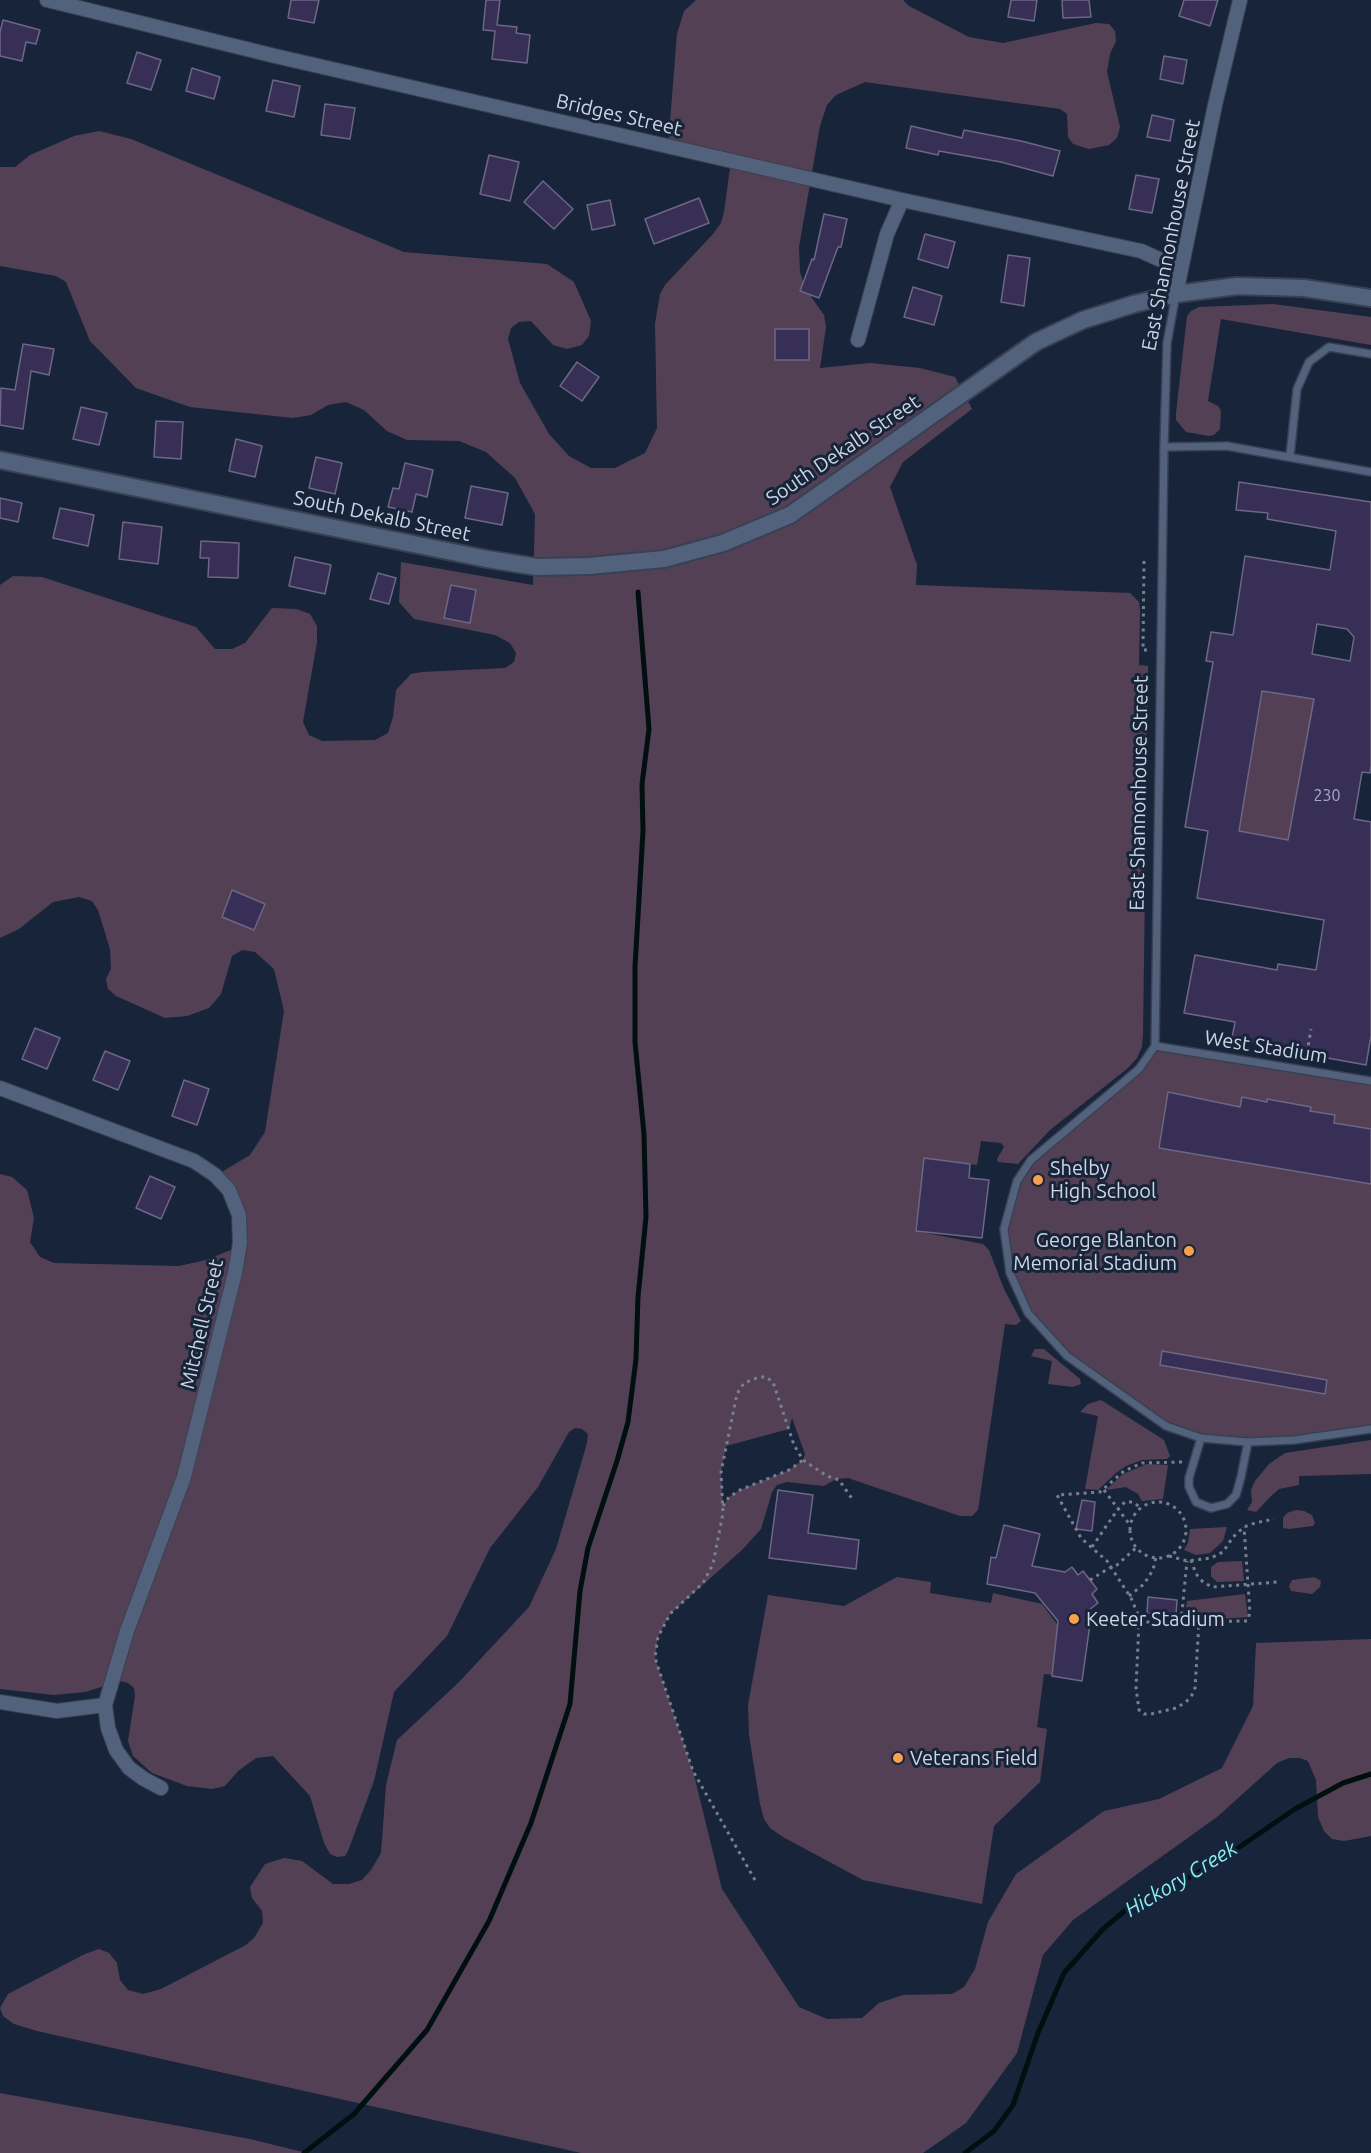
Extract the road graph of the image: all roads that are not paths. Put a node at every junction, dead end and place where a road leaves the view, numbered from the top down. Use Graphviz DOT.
graph roads {
  1 [pos="47,0"];
  2 [pos="1240,0"];
  3 [pos="902,200"];
  4 [pos="1181,269"];
  5 [pos="1176,294"];
  6 [pos="1371,298"];
  7 [pos="858,340"];
  8 [pos="1371,354"];
  9 [pos="1164,447"];
  10 [pos="1290,456"];
  11 [pos="0,460"];
  12 [pos="1371,472"];
  13 [pos="1155,1046"];
  14 [pos="1371,1081"];
  15 [pos="0,1088"];
  16 [pos="1371,1429"];
  17 [pos="1201,1438"];
  18 [pos="1248,1442"];
  19 [pos="0,1702"];
  20 [pos="105,1705"];
  21 [pos="161,1788"];
  1 -- 3 [label="street, Bridges Street"];
  2 -- 4 [label="street, East Shannonhouse Street"];
  3 -- 4 [label="street, Bridges Street"];
  3 -- 7 [label="street"];
  4 -- 5 [label="street, East Shannonhouse Street"];
  5 -- 6 [label="main road, South Dekalb Street"];
  5 -- 9 [label="lane, East Shannonhouse Street"];
  5 -- 11 [label="main road, South Dekalb Street"];
  8 -- 10 [label="lane"];
  9 -- 10 [label="lane"];
  9 -- 13 [label="lane, East Shannonhouse Street"];
  10 -- 12 [label="lane"];
  13 -- 14 [label="lane, West Stadium"];
  13 -- 17 [label="lane"];
  15 -- 20 [label="street, Mitchell Street"];
  16 -- 18 [label="lane"];
  17 -- 18 [label="lane"];
  17 -- 18 [label="lane"];
  19 -- 20 [label="street"];
  20 -- 21 [label="street, Mitchell Street"];
}
